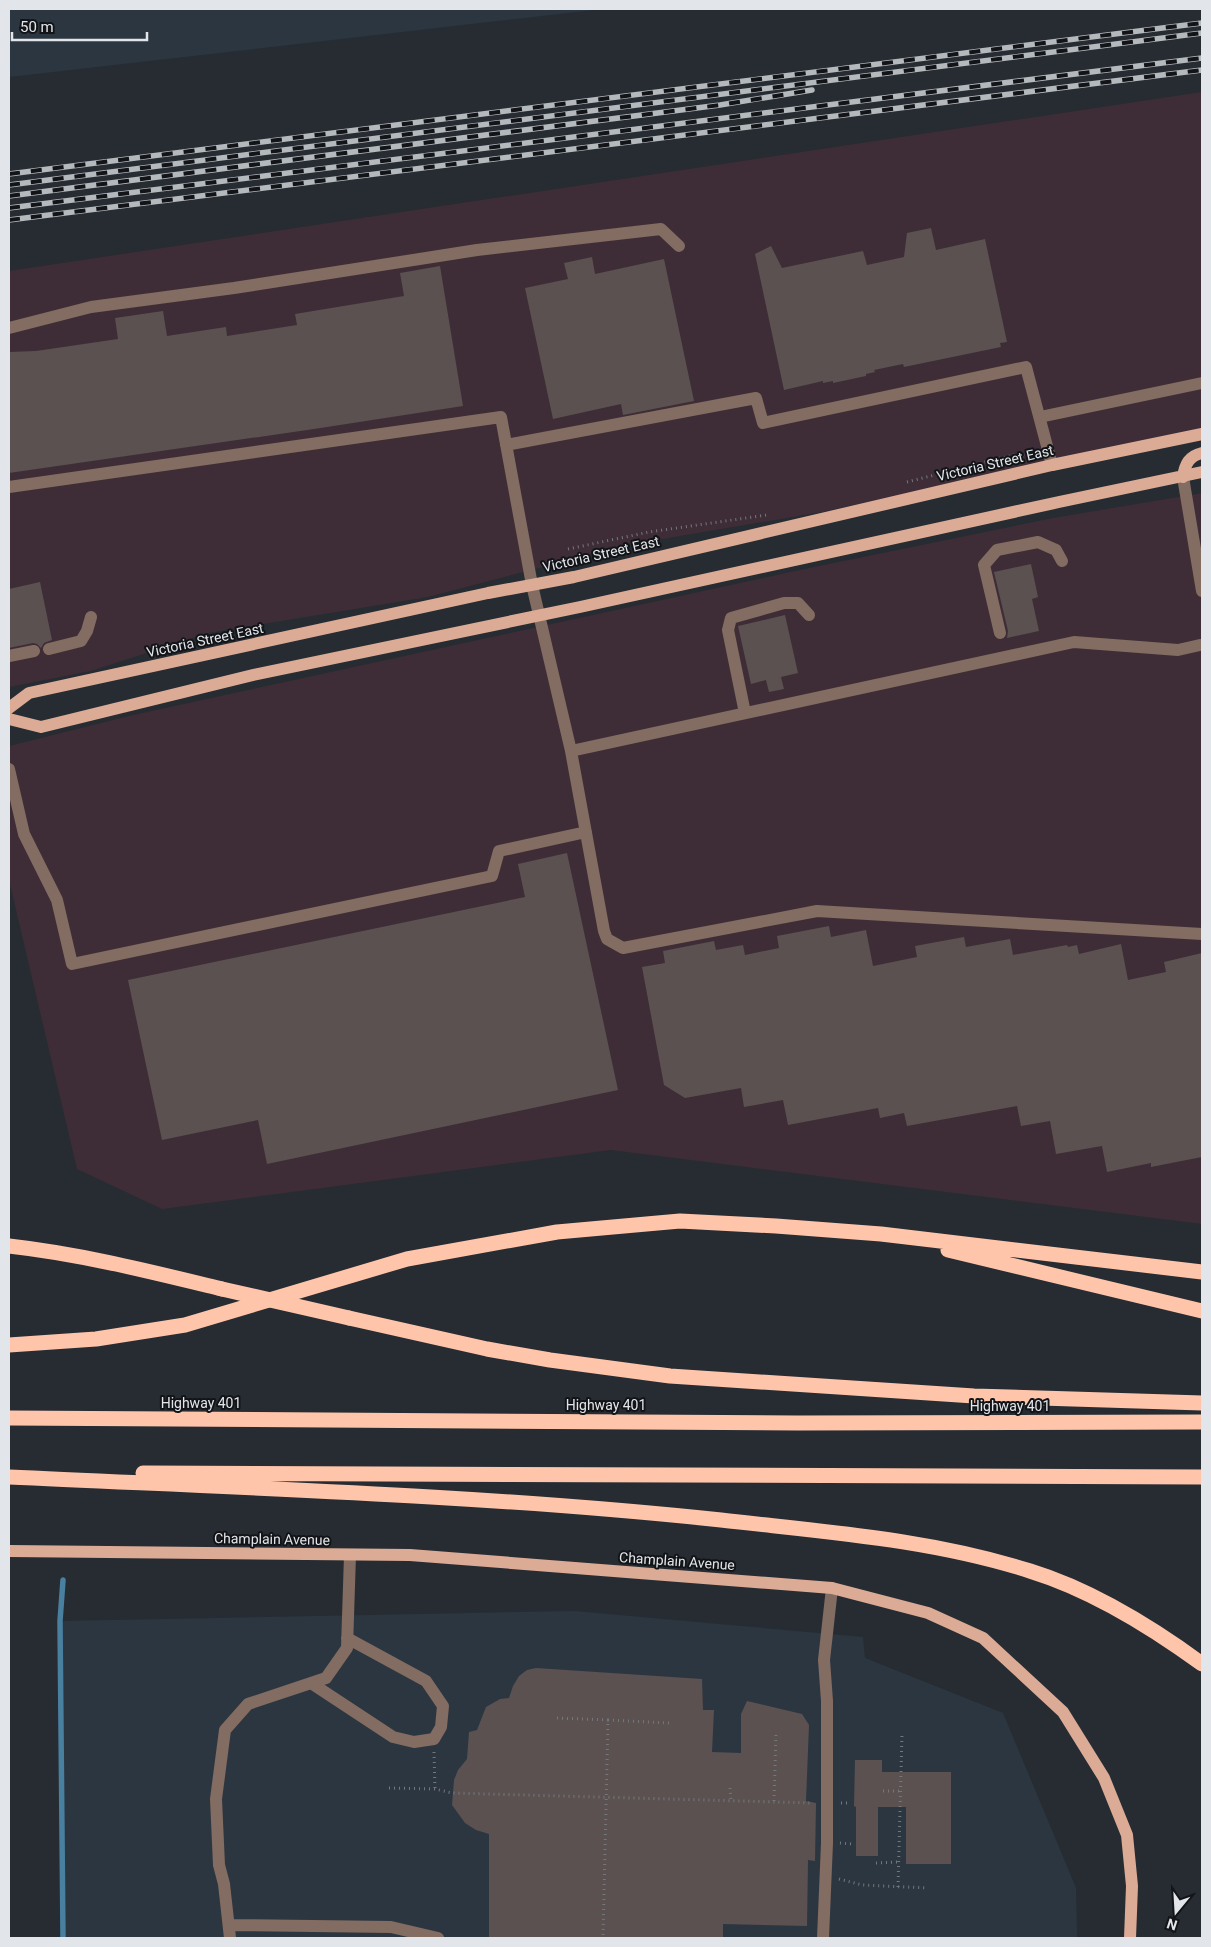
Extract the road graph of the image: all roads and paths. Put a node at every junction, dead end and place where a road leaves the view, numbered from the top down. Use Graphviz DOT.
graph roads {
  1 [pos="679,246"];
  2 [pos="9,328"];
  3 [pos="1202,383"];
  4 [pos="1040,418"];
  5 [pos="1202,434"];
  6 [pos="506,445"];
  7 [pos="1202,453"];
  8 [pos="1029,458"];
  9 [pos="1052,465"];
  10 [pos="1202,472"];
  11 [pos="1183,477"];
  12 [pos="903,482"];
  13 [pos="9,487"];
  14 [pos="770,514"];
  15 [pos="568,549"];
  16 [pos="1062,561"];
  17 [pos="532,585"];
  18 [pos="1202,592"];
  19 [pos="539,615"];
  20 [pos="809,616"];
  21 [pos="91,617"];
  22 [pos="1000,633"];
  23 [pos="1202,644"];
  24 [pos="49,649"];
  25 [pos="34,652"];
  26 [pos="9,656"];
  27 [pos="9,708"];
  28 [pos="745,713"];
  29 [pos="9,719"];
  30 [pos="571,750"];
  31 [pos="9,769"];
  32 [pos="586,832"];
  33 [pos="1202,934"];
  34 [pos="881,1234"];
  35 [pos="9,1246"];
  36 [pos="1202,1272"];
  37 [pos="1202,1311"];
  38 [pos="9,1345"];
  39 [pos="1202,1404"];
  40 [pos="9,1418"];
  41 [pos="1202,1422"];
  42 [pos="9,1473"];
  43 [pos="9,1477"];
  44 [pos="1202,1477"];
  45 [pos="9,1551"];
  46 [pos="350,1555"];
  47 [pos="832,1588"];
  48 [pos="347,1638"];
  49 [pos="1202,1664"];
  50 [pos="312,1683"];
  51 [pos="557,1718"];
  52 [pos="608,1720"];
  53 [pos="669,1724"];
  54 [pos="776,1734"];
  55 [pos="902,1734"];
  56 [pos="434,1739"];
  57 [pos="388,1788"];
  58 [pos="730,1788"];
  59 [pos="435,1789"];
  60 [pos="883,1791"];
  61 [pos="900,1791"];
  62 [pos="606,1798"];
  63 [pos="732,1800"];
  64 [pos="774,1801"];
  65 [pos="816,1803"];
  66 [pos="898,1862"];
  67 [pos="876,1863"];
  68 [pos="826,1876"];
  69 [pos="898,1887"];
  70 [pos="928,1888"];
  71 [pos="230,1925"];
  72 [pos="230,1938"];
  73 [pos="438,1938"];
  74 [pos="603,1938"];
  75 [pos="823,1938"];
  76 [pos="1130,1938"];
  1 -- 2 [label="lane"];
  3 -- 4 [label="lane"];
  4 -- 6 [label="lane"];
  4 -- 9 [label="lane"];
  5 -- 9 [label="main road, Victoria Street East"];
  6 -- 13 [label="lane"];
  6 -- 17 [label="lane"];
  7 -- 11 [label="main road"];
  8 -- 12 [label="path"];
  9 -- 17 [label="main road, Victoria Street East"];
  10 -- 11 [label="main road"];
  11 -- 18 [label="lane"];
  11 -- 19 [label="main road"];
  14 -- 15 [label="path"];
  16 -- 22 [label="lane"];
  17 -- 19 [label="lane"];
  17 -- 27 [label="main road, Victoria Street East"];
  19 -- 29 [label="main road"];
  19 -- 30 [label="lane"];
  20 -- 28 [label="lane"];
  21 -- 24 [label="lane"];
  23 -- 28 [label="lane"];
  25 -- 26 [label="lane"];
  28 -- 30 [label="lane"];
  30 -- 32 [label="lane"];
  31 -- 32 [label="lane"];
  32 -- 33 [label="lane"];
  34 -- 36 [label="highway"];
  34 -- 37 [label="highway"];
  34 -- 38 [label="highway"];
  35 -- 39 [label="highway, bridge"];
  40 -- 41 [label="highway, Highway 401"];
  42 -- 44 [label="highway"];
  43 -- 49 [label="highway"];
  45 -- 46 [label="main road, Champlain Avenue"];
  46 -- 47 [label="main road, Champlain Avenue"];
  46 -- 48 [label="lane"];
  47 -- 68 [label="lane"];
  47 -- 76 [label="main road, Champlain Avenue"];
  48 -- 50 [label="lane"];
  48 -- 56 [label="lane"];
  50 -- 56 [label="lane"];
  50 -- 71 [label="lane"];
  51 -- 52 [label="path"];
  52 -- 53 [label="path"];
  52 -- 62 [label="path"];
  54 -- 64 [label="path"];
  55 -- 61 [label="path"];
  56 -- 59 [label="path"];
  57 -- 59 [label="path"];
  58 -- 63 [label="path"];
  59 -- 62 [label="path"];
  60 -- 61 [label="path"];
  61 -- 66 [label="path"];
  62 -- 63 [label="path"];
  62 -- 74 [label="path"];
  63 -- 64 [label="path"];
  64 -- 65 [label="path"];
  66 -- 67 [label="path"];
  66 -- 69 [label="path"];
  68 -- 69 [label="path"];
  68 -- 75 [label="lane"];
  69 -- 70 [label="path"];
  71 -- 72 [label="lane"];
  71 -- 73 [label="lane"];
}
